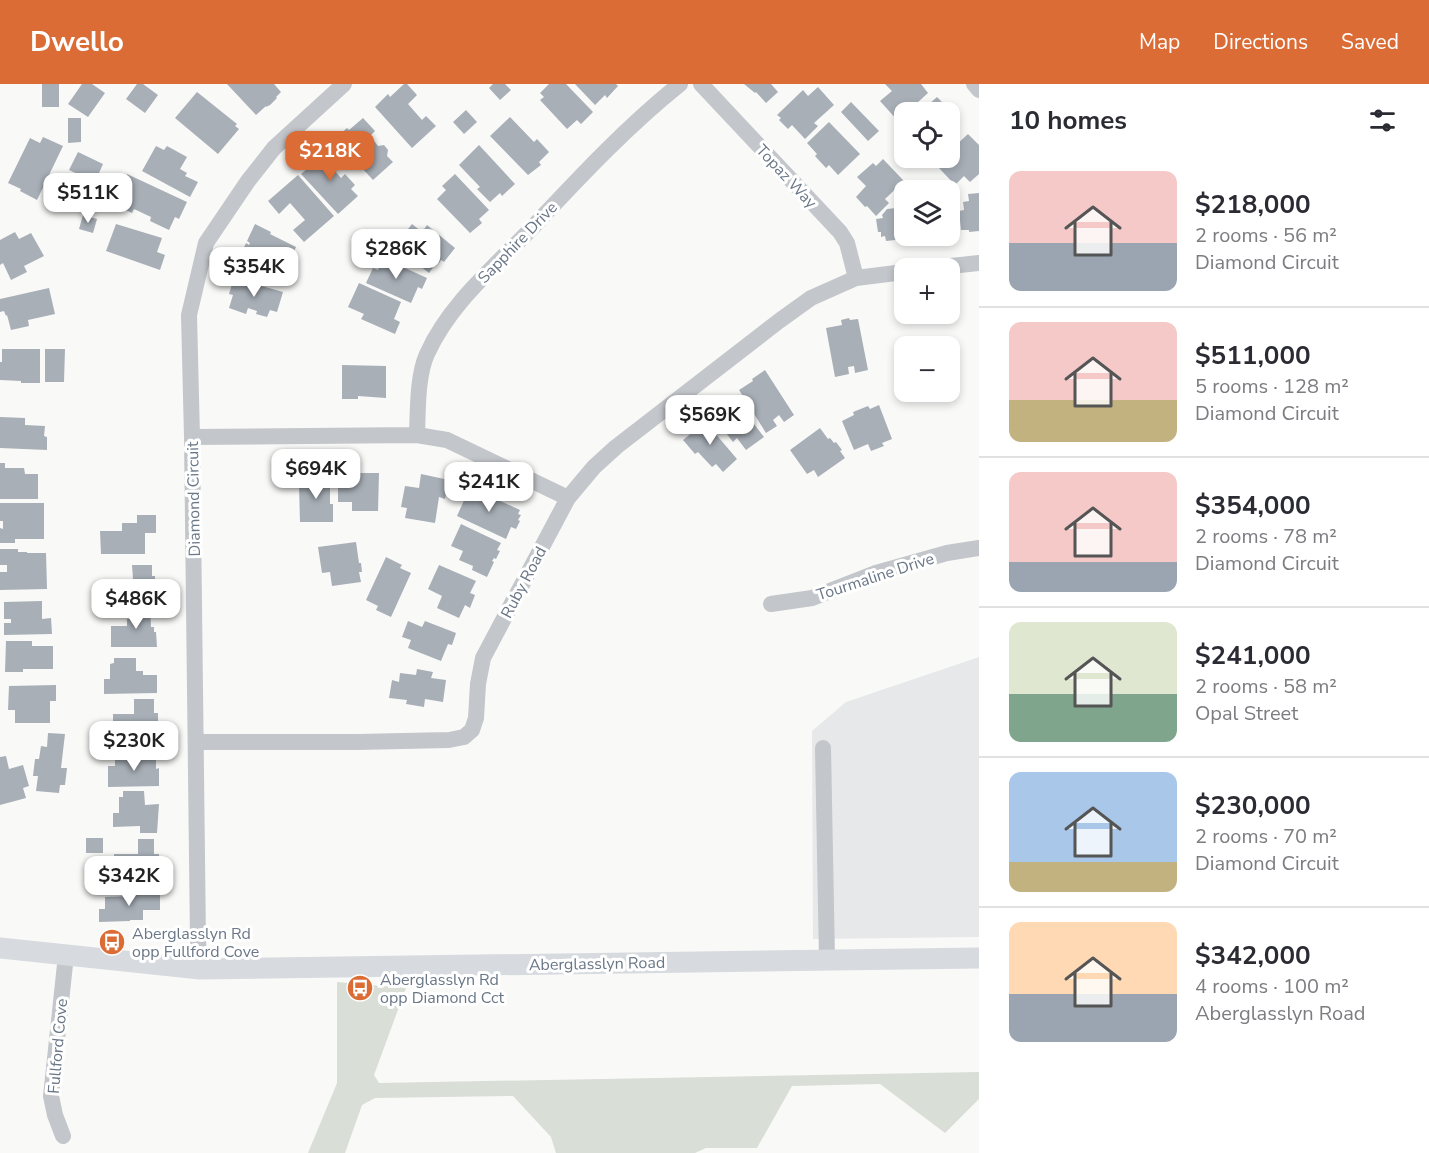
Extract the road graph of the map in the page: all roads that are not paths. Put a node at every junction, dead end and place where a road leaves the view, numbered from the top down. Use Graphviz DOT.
graph roads {
  1 [pos="344,84"];
  2 [pos="680,84"];
  3 [pos="701,84"];
  4 [pos="974,84"];
  5 [pos="979,90"];
  6 [pos="979,263"];
  7 [pos="960,265"];
  8 [pos="894,273"];
  9 [pos="856,278"];
  10 [pos="417,435"];
  11 [pos="192,437"];
  12 [pos="568,498"];
  13 [pos="979,548"];
  14 [pos="771,604"];
  15 [pos="196,742"];
  16 [pos="823,748"];
  17 [pos="0,948"];
  18 [pos="66,955"];
  19 [pos="979,958"];
  20 [pos="827,959"];
  21 [pos="200,969"];
  22 [pos="63,1136"];
  1 -- 11 [label="street, Diamond Circuit"];
  2 -- 10 [label="street, Sapphire Drive"];
  3 -- 9 [label="street, Topaz Way"];
  4 -- 5 [label="street"];
  6 -- 7 [label="street"];
  8 -- 9 [label="street, Ruby Road"];
  9 -- 12 [label="street, Ruby Road"];
  10 -- 11 [label="street"];
  10 -- 12 [label="street"];
  11 -- 15 [label="street, Diamond Circuit"];
  12 -- 15 [label="street, Ruby Road"];
  13 -- 14 [label="street, Tourmaline Drive"];
  15 -- 21 [label="street, Diamond Circuit"];
  16 -- 20 [label="street"];
  17 -- 18 [label="main road, Aberglasslyn Road"];
  18 -- 21 [label="main road, Aberglasslyn Road"];
  18 -- 22 [label="street, Fullford Cove"];
  19 -- 20 [label="main road, Aberglasslyn Road"];
  20 -- 21 [label="main road, Aberglasslyn Road"];
}
